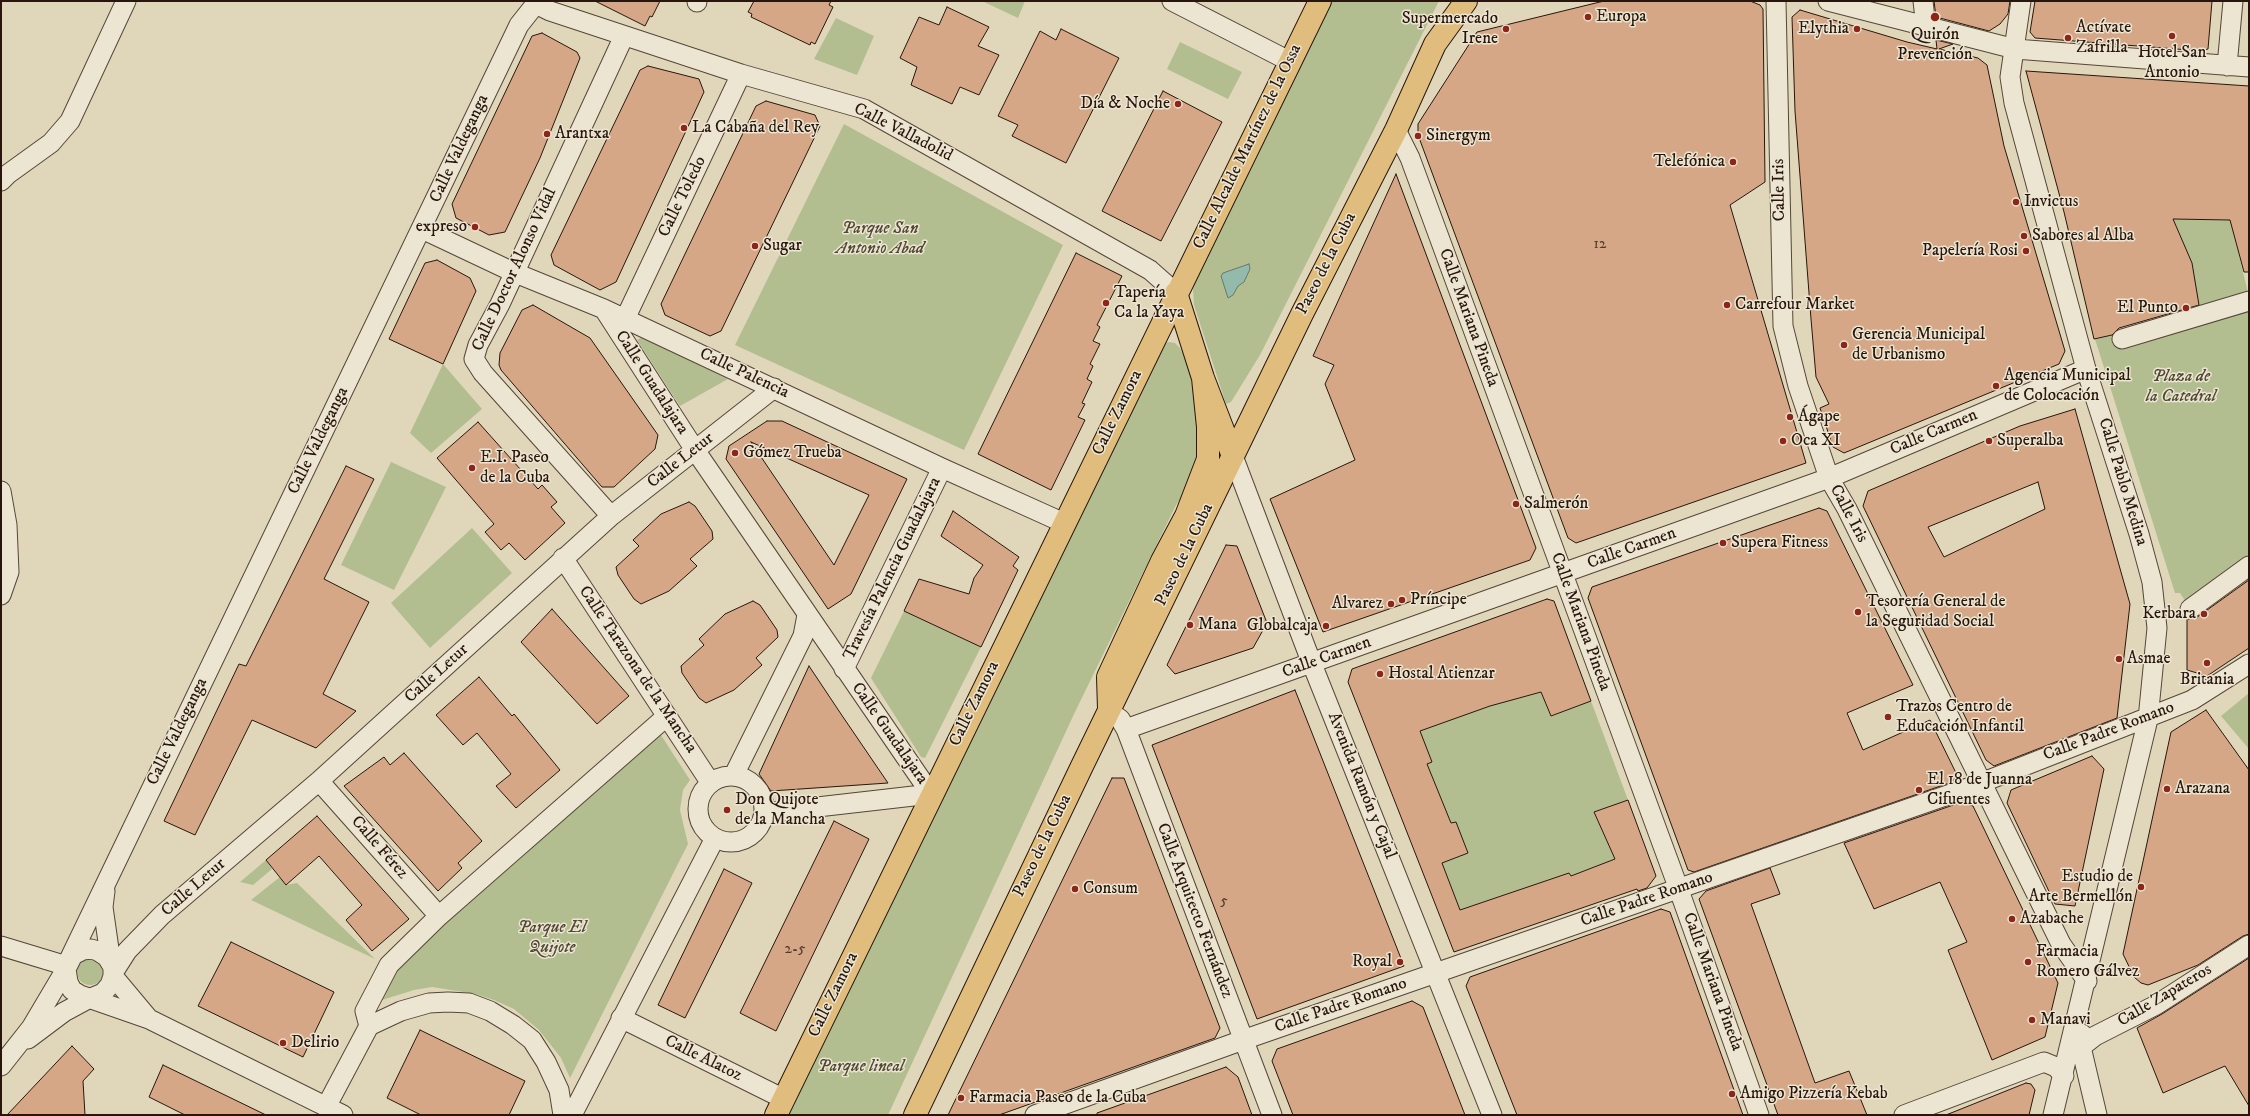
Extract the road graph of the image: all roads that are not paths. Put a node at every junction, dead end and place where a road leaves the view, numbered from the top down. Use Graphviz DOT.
graph roads {
  1 [pos="126,1"];
  2 [pos="1172,1"];
  3 [pos="1320,1"];
  4 [pos="1466,1"];
  5 [pos="1776,1"];
  6 [pos="1828,1"];
  7 [pos="1923,1"];
  8 [pos="2021,1"];
  9 [pos="2233,1"];
  10 [pos="537,2"];
  11 [pos="1926,28"];
  12 [pos="624,36"];
  13 [pos="2015,49"];
  14 [pos="1291,62"];
  15 [pos="2227,66"];
  16 [pos="2249,67"];
  17 [pos="741,74"];
  18 [pos="1396,130"];
  19 [pos="1,181"];
  20 [pos="422,229"];
  21 [pos="513,272"];
  22 [pos="1176,293"];
  23 [pos="2249,301"];
  24 [pos="604,309"];
  25 [pos="624,319"];
  26 [pos="2122,339"];
  27 [pos="2086,368"];
  28 [pos="1203,378"];
  29 [pos="774,388"];
  30 [pos="695,450"];
  31 [pos="1234,456"];
  32 [pos="942,468"];
  33 [pos="1829,478"];
  34 [pos="1,491"];
  35 [pos="611,516"];
  36 [pos="1064,523"];
  37 [pos="563,558"];
  38 [pos="2249,566"];
  39 [pos="1562,574"];
  40 [pos="1,595"];
  41 [pos="2190,609"];
  42 [pos="807,615"];
  43 [pos="1312,664"];
  44 [pos="2249,664"];
  45 [pos="844,669"];
  46 [pos="1110,712"];
  47 [pos="667,716"];
  48 [pos="2148,719"];
  49 [pos="1126,729"];
  50 [pos="734,775"];
  51 [pos="319,781"];
  52 [pos="1982,781"];
  53 [pos="710,782"];
  54 [pos="931,794"];
  55 [pos="765,813"];
  56 [pos="715,838"];
  57 [pos="107,880"];
  58 [pos="1678,888"];
  59 [pos="439,916"];
  60 [pos="2249,944"];
  61 [pos="1,946"];
  62 [pos="67,966"];
  63 [pos="112,971"];
  64 [pos="1436,974"];
  65 [pos="2085,986"];
  66 [pos="90,998"];
  67 [pos="621,1018"];
  68 [pos="149,1019"];
  69 [pos="370,1026"];
  70 [pos="1243,1040"];
  71 [pos="2081,1047"];
  72 [pos="16,1048"];
  73 [pos="1,1066"];
  74 [pos="2064,1076"];
  75 [pos="780,1107"];
  76 [pos="1067,1110"];
  77 [pos="335,1112"];
  78 [pos="563,1115"];
  79 [pos="572,1115"];
  80 [pos="915,1115"];
  81 [pos="1035,1115"];
  82 [pos="1272,1115"];
  83 [pos="1492,1115"];
  84 [pos="1759,1115"];
  85 [pos="1904,1115"];
  86 [pos="2053,1115"];
  87 [pos="2097,1115"];
  1 -- 19 [label="street"];
  2 -- 14 [label="street"];
  3 -- 14 [label="main road, Calle Alcalde Martínez de la Ossa"];
  4 -- 18 [label="main road, Paseo de la Cuba"];
  5 -- 33 [label="street, Calle Iris"];
  6 -- 11 [label="street"];
  7 -- 11 [label="street"];
  8 -- 13 [label="street, Calle Pablo Medina"];
  9 -- 15 [label="street"];
  10 -- 12 [label="street, Calle Valladolid"];
  10 -- 20 [label="street, Calle Valdeganga"];
  11 -- 13 [label="street"];
  12 -- 17 [label="street, Calle Valladolid"];
  12 -- 21 [label="street, Calle Doctor Alonso Vidal"];
  13 -- 15 [label="street"];
  13 -- 27 [label="street, Calle Pablo Medina"];
  14 -- 22 [label="main road, Calle Alcalde Martínez de la Ossa"];
  15 -- 16 [label="street"];
  17 -- 22 [label="street, Calle Valladolid"];
  17 -- 25 [label="street, Calle Toledo"];
  18 -- 31 [label="main road, Paseo de la Cuba"];
  18 -- 39 [label="street, Calle Mariana Pineda"];
  20 -- 21 [label="street, Calle Palencia"];
  20 -- 57 [label="street, Calle Valdeganga"];
  21 -- 24 [label="street, Calle Palencia"];
  21 -- 35 [label="street, Calle Doctor Alonso Vidal"];
  22 -- 28 [label="main road"];
  22 -- 36 [label="main road, Calle Zamora"];
  23 -- 26 [label="street"];
  24 -- 25 [label="street, Calle Palencia"];
  24 -- 30 [label="street, Calle Guadalajara"];
  25 -- 29 [label="street, Calle Palencia"];
  27 -- 33 [label="street, Calle Carmen"];
  27 -- 48 [label="street, Calle Pablo Medina"];
  28 -- 31 [label="main road"];
  28 -- 46 [label="main road"];
  29 -- 30 [label="street, Calle Letur"];
  29 -- 32 [label="street, Calle Palencia"];
  30 -- 35 [label="street, Calle Letur"];
  30 -- 42 [label="street, Calle Guadalajara"];
  31 -- 43 [label="street, Avenida Ramón y Cajal"];
  31 -- 46 [label="main road, Paseo de la Cuba"];
  32 -- 36 [label="street, Calle Palencia"];
  32 -- 45 [label="street, Travesía Palencia Guadalajara"];
  33 -- 39 [label="street, Calle Carmen"];
  33 -- 52 [label="street, Calle Iris"];
  34 -- 40 [label="street"];
  35 -- 37 [label="street, Calle Letur"];
  36 -- 54 [label="main road, Calle Zamora"];
  37 -- 47 [label="street, Calle Tarazona de la Mancha"];
  37 -- 51 [label="street, Calle Letur"];
  38 -- 41 [label="street"];
  39 -- 43 [label="street, Calle Carmen"];
  39 -- 58 [label="street, Calle Mariana Pineda"];
  42 -- 45 [label="street, Calle Guadalajara"];
  42 -- 50 [label="street"];
  43 -- 49 [label="street, Calle Carmen"];
  43 -- 64 [label="street, Avenida Ramón y Cajal"];
  44 -- 48 [label="street, Calle Padre Romano"];
  45 -- 54 [label="street, Calle Guadalajara"];
  46 -- 49 [label="street, Calle Arquitecto Fernández"];
  46 -- 80 [label="main road, Paseo de la Cuba"];
  47 -- 53 [label="street, Calle Tarazona de la Mancha"];
  47 -- 59 [label="street"];
  48 -- 52 [label="street, Calle Padre Romano"];
  48 -- 65 [label="street, Calle Pablo Medina"];
  49 -- 70 [label="street, Calle Arquitecto Fernández"];
  50 -- 53 [label="street"];
  50 -- 55 [label="street"];
  51 -- 59 [label="street, Calle Férez"];
  51 -- 63 [label="street, Calle Letur"];
  52 -- 58 [label="street, Calle Padre Romano"];
  52 -- 65 [label="street, Calle Iris"];
  53 -- 56 [label="street"];
  54 -- 55 [label="street, Calle Guadalajara"];
  54 -- 75 [label="main road, Calle Zamora"];
  55 -- 56 [label="street"];
  56 -- 67 [label="street"];
  57 -- 62 [label="street, Calle Valdeganga"];
  57 -- 63 [label="street, Calle Valdeganga"];
  58 -- 64 [label="street, Calle Padre Romano"];
  58 -- 84 [label="street, Calle Mariana Pineda"];
  59 -- 69 [label="street"];
  60 -- 71 [label="street, Calle Zapateros"];
  61 -- 62 [label="street"];
  62 -- 63 [label="street"];
  62 -- 66 [label="street"];
  62 -- 72 [label="street"];
  63 -- 66 [label="street"];
  63 -- 68 [label="street"];
  64 -- 70 [label="street, Calle Padre Romano"];
  64 -- 83 [label="street, Avenida Ramón y Cajal"];
  65 -- 71 [label="street"];
  65 -- 74 [label="street"];
  66 -- 68 [label="street"];
  66 -- 72 [label="street"];
  67 -- 75 [label="street, Calle Alatoz"];
  67 -- 79 [label="street"];
  68 -- 77 [label="street"];
  69 -- 77 [label="street"];
  69 -- 78 [label="street"];
  70 -- 76 [label="street, Calle Padre Romano"];
  70 -- 82 [label="street, Calle Arquitecto Fernández"];
  71 -- 87 [label="street"];
  72 -- 73 [label="street"];
  74 -- 85 [label="street"];
  74 -- 86 [label="street"];
  76 -- 81 [label="street, Calle Padre Romano"];
}
